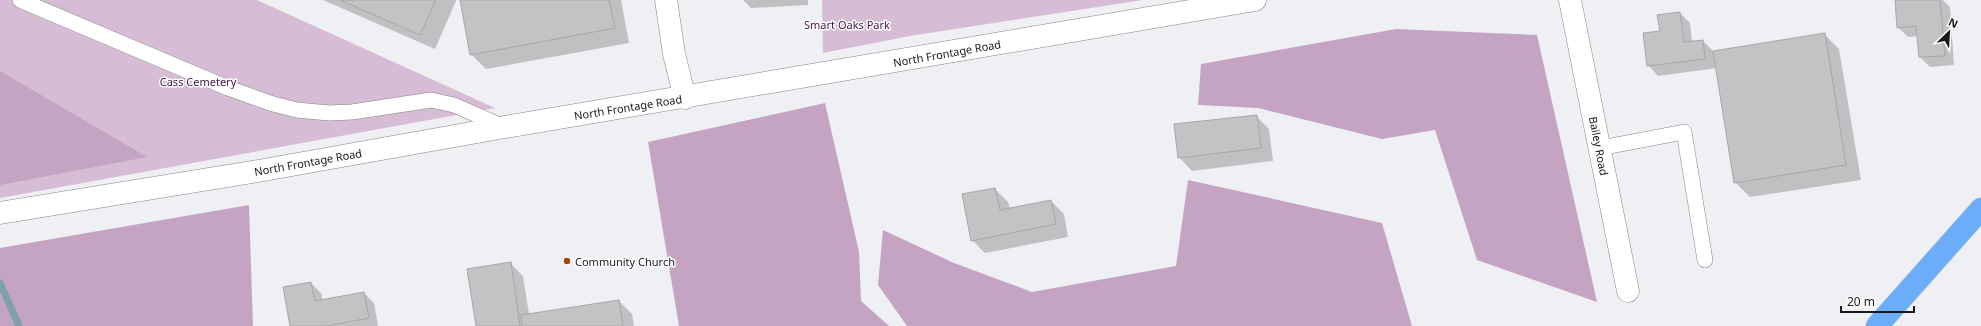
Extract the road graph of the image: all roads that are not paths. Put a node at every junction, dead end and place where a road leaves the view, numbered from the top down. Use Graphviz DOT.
graph roads {
  1 [pos="20,0"];
  2 [pos="666,0"];
  3 [pos="1255,0"];
  4 [pos="1570,0"];
  5 [pos="685,98"];
  6 [pos="505,127"];
  7 [pos="1600,148"];
  8 [pos="1981,209"];
  9 [pos="0,213"];
  10 [pos="1705,260"];
  11 [pos="1628,292"];
  12 [pos="1877,326"];
  1 -- 6 [label="lane"];
  2 -- 5 [label="street"];
  3 -- 5 [label="street, North Frontage Road"];
  4 -- 7 [label="street, Bailey Road"];
  5 -- 6 [label="street, North Frontage Road"];
  6 -- 9 [label="street, North Frontage Road"];
  7 -- 10 [label="lane"];
  7 -- 11 [label="street, Bailey Road"];
  8 -- 12 [label="highway"];
}
